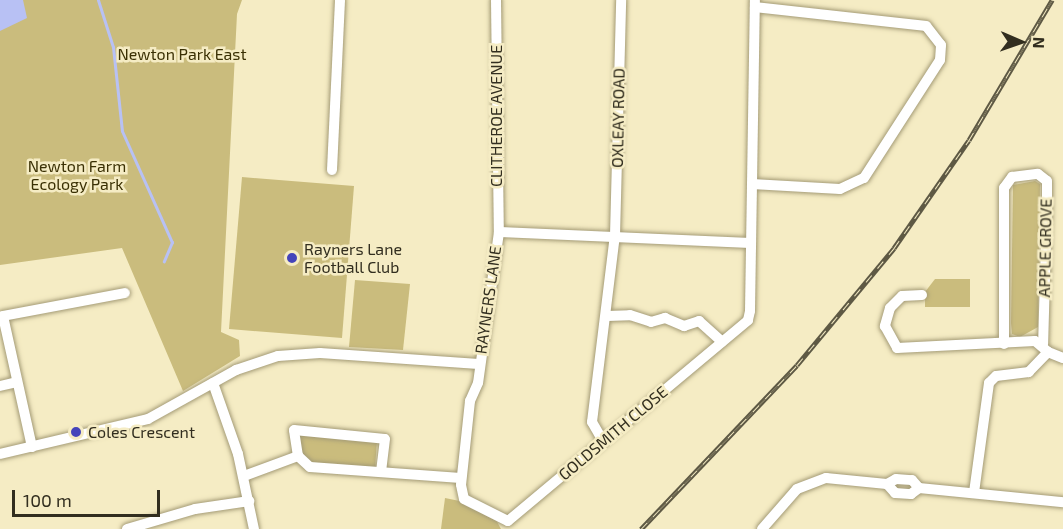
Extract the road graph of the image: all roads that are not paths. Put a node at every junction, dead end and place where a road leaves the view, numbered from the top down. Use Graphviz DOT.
graph roads {
  1 [pos="340,0"];
  2 [pos="496,0"];
  3 [pos="621,0"];
  4 [pos="755,4"];
  5 [pos="332,170"];
  6 [pos="752,184"];
  7 [pos="499,232"];
  8 [pos="615,236"];
  9 [pos="751,243"];
  10 [pos="126,293"];
  11 [pos="922,295"];
  12 [pos="607,316"];
  13 [pos="2,317"];
  14 [pos="720,344"];
  15 [pos="1004,344"];
  16 [pos="1045,348"];
  17 [pos="1063,358"];
  18 [pos="479,364"];
  19 [pos="17,382"];
  20 [pos="213,383"];
  21 [pos="0,386"];
  22 [pos="603,441"];
  23 [pos="32,447"];
  24 [pos="0,453"];
  25 [pos="298,456"];
  26 [pos="381,470"];
  27 [pos="244,476"];
  28 [pos="461,478"];
  29 [pos="974,493"];
  30 [pos="249,501"];
  31 [pos="1063,502"];
  32 [pos="134,529"];
  33 [pos="254,529"];
  34 [pos="762,529"];
  1 -- 5 [label="street"];
  2 -- 7 [label="street, CLITHEROE AVENUE"];
  3 -- 8 [label="street, OXLEAY ROAD"];
  4 -- 6 [label="street"];
  4 -- 6 [label="street"];
  6 -- 9 [label="street"];
  7 -- 8 [label="street, RAYNERS LANE"];
  7 -- 18 [label="street, RAYNERS LANE"];
  8 -- 9 [label="street, RAYNERS LANE"];
  8 -- 12 [label="street, OXLEAY ROAD"];
  9 -- 14 [label="street, GOLDSMITH CLOSE"];
  10 -- 13 [label="street"];
  11 -- 15 [label="street"];
  12 -- 14 [label="street"];
  12 -- 22 [label="street, OXLEAY ROAD"];
  13 -- 19 [label="street"];
  14 -- 22 [label="street, GOLDSMITH CLOSE"];
  15 -- 16 [label="street"];
  15 -- 16 [label="street, APPLE GROVE"];
  16 -- 17 [label="street"];
  16 -- 29 [label="street"];
  18 -- 20 [label="street, RAYNERS LANE"];
  18 -- 28 [label="street"];
  19 -- 21 [label="street"];
  19 -- 23 [label="street"];
  20 -- 23 [label="street, RAYNERS LANE"];
  20 -- 27 [label="street"];
  22 -- 28 [label="street, GOLDSMITH CLOSE"];
  23 -- 24 [label="street, RAYNERS LANE"];
  25 -- 26 [label="street"];
  25 -- 26 [label="street"];
  25 -- 27 [label="street"];
  26 -- 28 [label="street"];
  27 -- 30 [label="street"];
  29 -- 31 [label="street"];
  29 -- 34 [label="street"];
  30 -- 32 [label="street"];
  30 -- 33 [label="street"];
}
